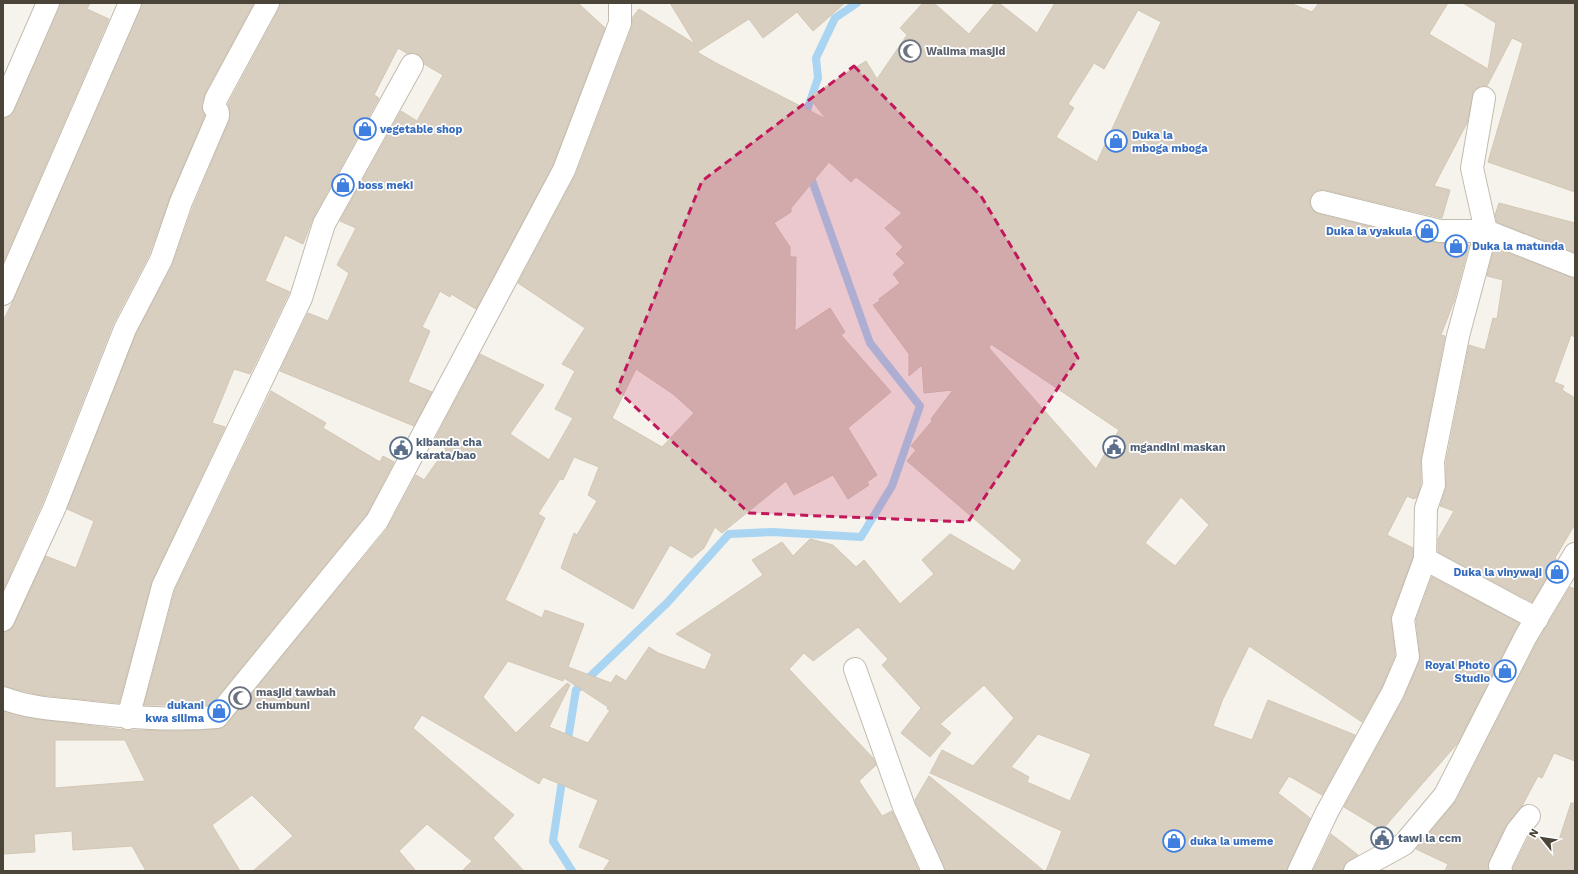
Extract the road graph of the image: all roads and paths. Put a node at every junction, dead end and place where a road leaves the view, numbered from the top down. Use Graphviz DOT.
graph roads {
  1 [pos="48,3"];
  2 [pos="130,3"];
  3 [pos="268,3"];
  4 [pos="620,3"];
  5 [pos="412,65"];
  6 [pos="1484,98"];
  7 [pos="3,106"];
  8 [pos="1322,202"];
  9 [pos="1486,232"];
  10 [pos="1575,266"];
  11 [pos="3,294"];
  12 [pos="1575,554"];
  13 [pos="1425,559"];
  14 [pos="1537,619"];
  15 [pos="3,620"];
  16 [pos="855,669"];
  17 [pos="3,698"];
  18 [pos="128,718"];
  19 [pos="1529,816"];
  20 [pos="933,871"];
  21 [pos="1299,871"];
  22 [pos="1355,871"];
  23 [pos="1501,871"];
  1 -- 7 [label="street"];
  2 -- 11 [label="street"];
  3 -- 15 [label="street"];
  4 -- 18 [label="street"];
  5 -- 18 [label="street"];
  6 -- 9 [label="street"];
  8 -- 9 [label="street"];
  9 -- 10 [label="street"];
  9 -- 13 [label="street"];
  12 -- 14 [label="street"];
  13 -- 14 [label="street"];
  13 -- 21 [label="street"];
  14 -- 22 [label="street"];
  16 -- 20 [label="street"];
  17 -- 18 [label="street"];
  19 -- 23 [label="street"];
}
